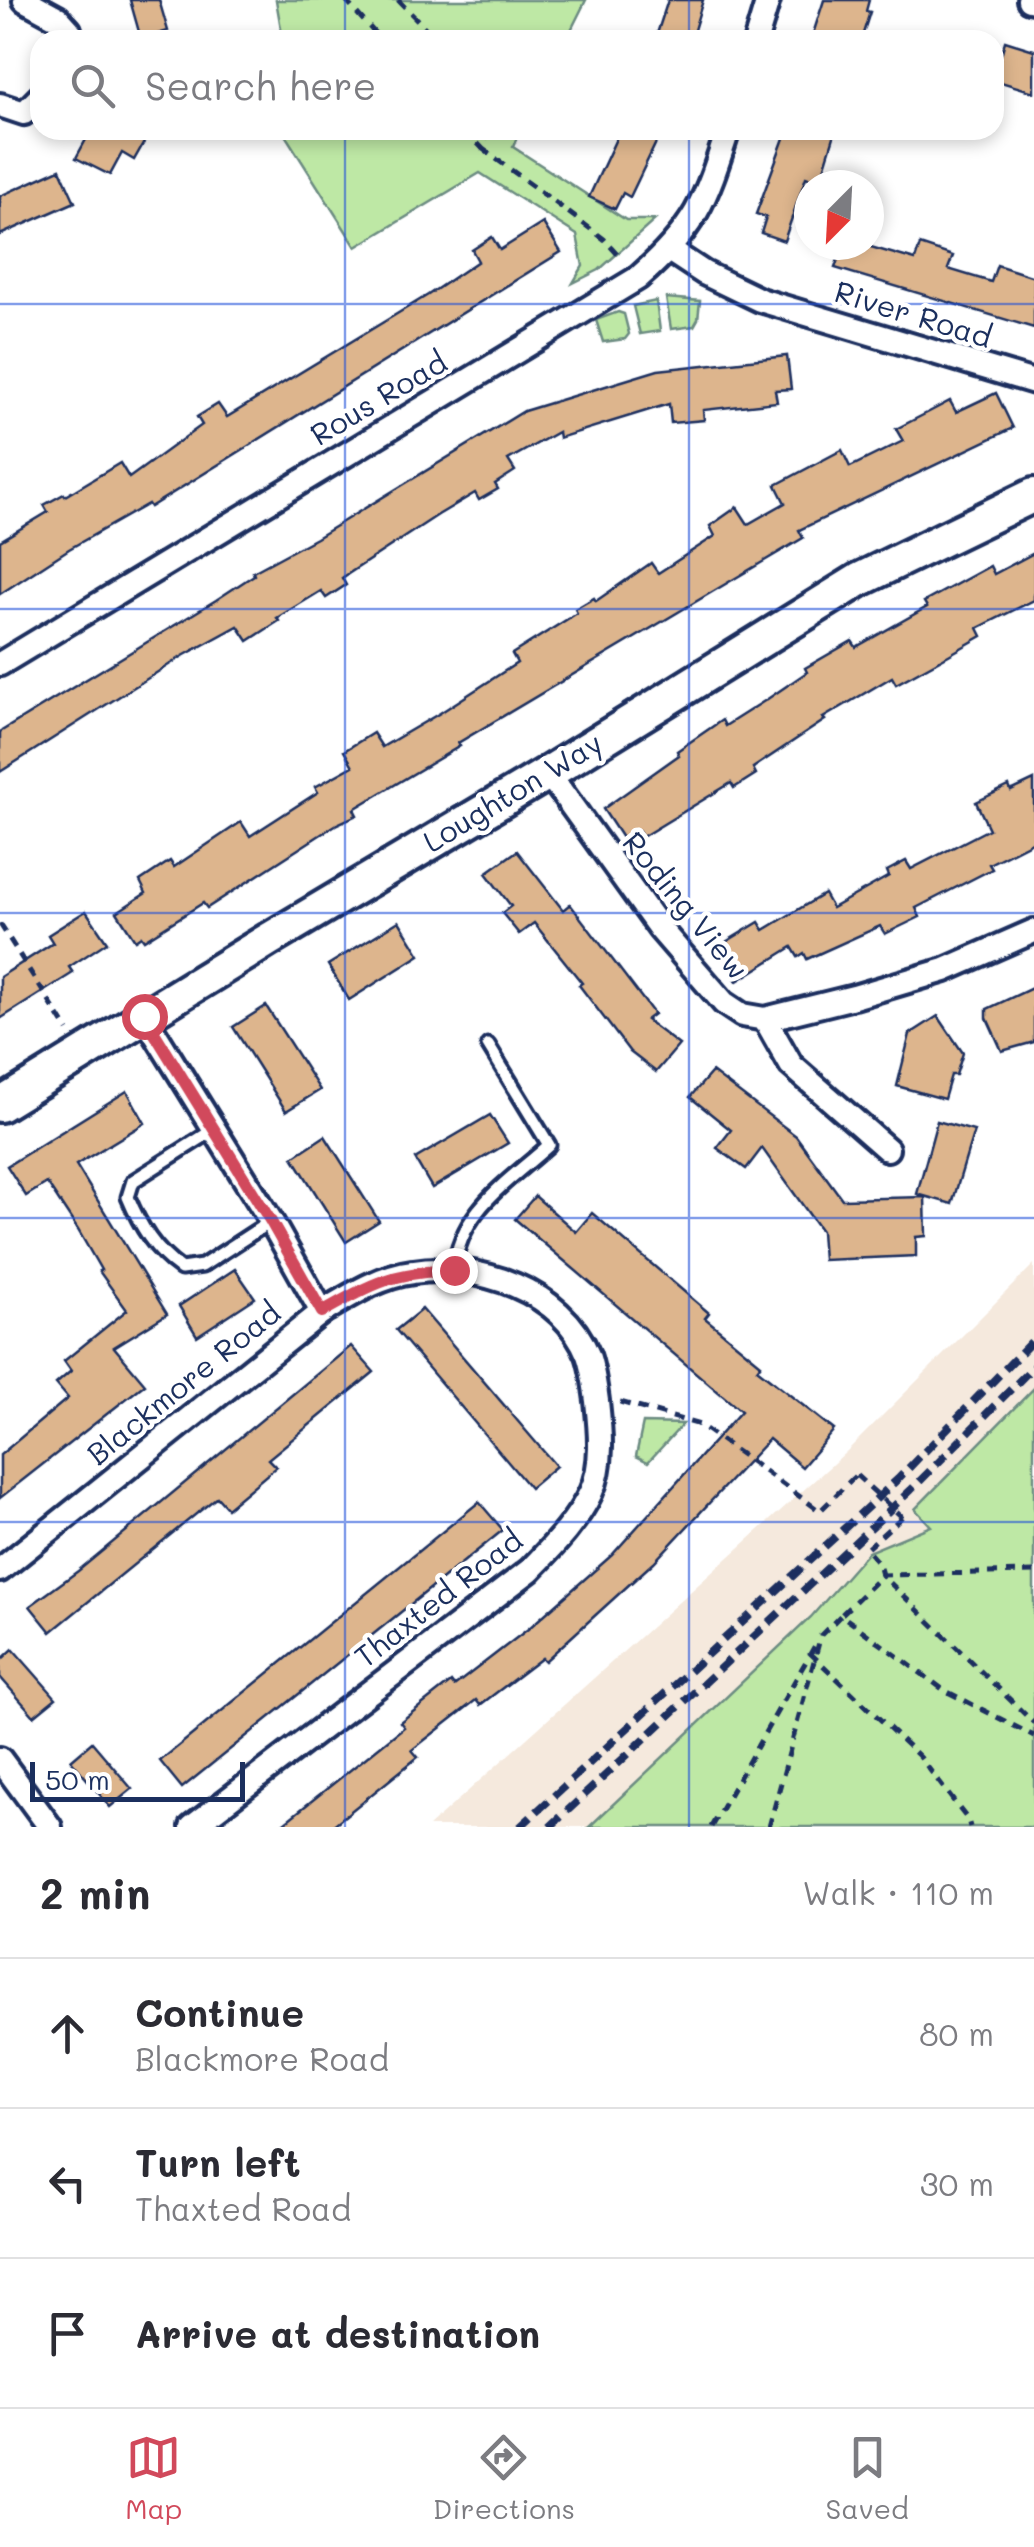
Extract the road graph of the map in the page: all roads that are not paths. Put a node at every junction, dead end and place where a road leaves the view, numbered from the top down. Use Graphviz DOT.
graph roads {
  1 [pos="25,0"];
  2 [pos="768,0"];
  3 [pos="69,30"];
  4 [pos="759,30"];
  5 [pos="0,105"];
  6 [pos="30,107"];
  7 [pos="725,140"];
  8 [pos="669,250"];
  9 [pos="1034,382"];
  10 [pos="1034,495"];
  11 [pos="0,664"];
  12 [pos="548,773"];
  13 [pos="1034,931"];
  14 [pos="144,1016"];
  15 [pos="765,1019"];
  16 [pos="488,1045"];
  17 [pos="0,1106"];
  18 [pos="215,1130"];
  19 [pos="887,1149"];
  20 [pos="270,1220"];
  21 [pos="454,1270"];
  22 [pos="322,1312"];
  23 [pos="0,1570"];
  24 [pos="0,1759"];
  25 [pos="50,1827"];
  26 [pos="192,1827"];
  1 -- 3 [label="street"];
  2 -- 4 [label="street"];
  5 -- 6 [label="street"];
  7 -- 8 [label="street, Rous Road"];
  8 -- 9 [label="street, River Road"];
  8 -- 11 [label="street, Rous Road"];
  10 -- 12 [label="street, Loughton Way"];
  12 -- 14 [label="street, Loughton Way"];
  12 -- 15 [label="street, Roding View"];
  13 -- 15 [label="street"];
  14 -- 17 [label="street, Loughton Way"];
  14 -- 18 [label="street, Blackmore Road"];
  15 -- 19 [label="street"];
  16 -- 21 [label="lane"];
  18 -- 20 [label="street, Blackmore Road"];
  18 -- 20 [label="lane"];
  20 -- 22 [label="street, Blackmore Road"];
  21 -- 22 [label="street, Thaxted Road"];
  21 -- 26 [label="street, Thaxted Road"];
  22 -- 23 [label="street, Blackmore Road"];
  24 -- 25 [label="street"];
}
